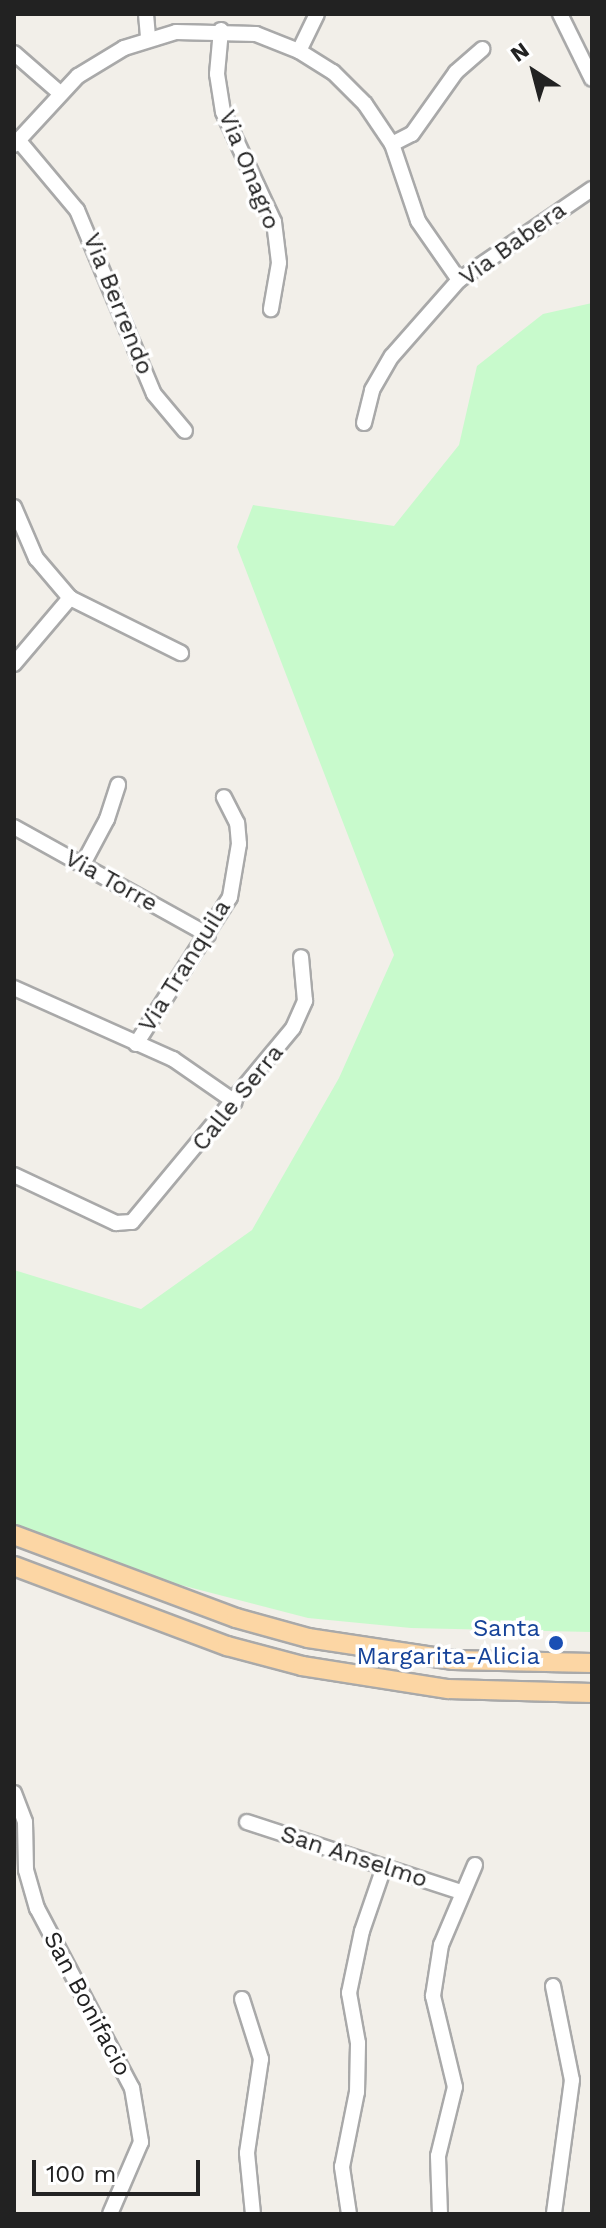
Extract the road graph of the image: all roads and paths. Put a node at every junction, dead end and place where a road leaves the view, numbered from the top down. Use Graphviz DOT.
graph roads {
  1 [pos="146,14"];
  2 [pos="317,14"];
  3 [pos="560,14"];
  4 [pos="221,30"];
  5 [pos="592,36"];
  6 [pos="148,39"];
  7 [pos="576,44"];
  8 [pos="482,49"];
  9 [pos="299,51"];
  10 [pos="14,53"];
  11 [pos="592,79"];
  12 [pos="61,94"];
  13 [pos="16,143"];
  14 [pos="392,144"];
  15 [pos="592,189"];
  16 [pos="459,280"];
  17 [pos="271,309"];
  18 [pos="364,423"];
  19 [pos="185,431"];
  20 [pos="14,507"];
  21 [pos="70,598"];
  22 [pos="181,653"];
  23 [pos="14,664"];
  24 [pos="118,785"];
  25 [pos="224,797"];
  26 [pos="14,827"];
  27 [pos="83,864"];
  28 [pos="208,935"];
  29 [pos="301,957"];
  30 [pos="14,988"];
  31 [pos="136,1044"];
  32 [pos="235,1102"];
  33 [pos="14,1175"];
  34 [pos="14,1535"];
  35 [pos="14,1566"];
  36 [pos="592,1663"];
  37 [pos="592,1693"];
  38 [pos="14,1793"];
  39 [pos="247,1822"];
  40 [pos="475,1865"];
  41 [pos="384,1867"];
  42 [pos="461,1892"];
  43 [pos="553,1986"];
  44 [pos="242,1999"];
  45 [pos="110,2214"];
  46 [pos="253,2214"];
  47 [pos="349,2214"];
  48 [pos="440,2214"];
  49 [pos="554,2214"];
  1 -- 6 [label="street"];
  2 -- 9 [label="street"];
  3 -- 7 [label="street"];
  4 -- 6 [label="street"];
  4 -- 9 [label="street"];
  4 -- 17 [label="street, Via Onagro"];
  5 -- 7 [label="street"];
  6 -- 12 [label="street"];
  7 -- 11 [label="street"];
  8 -- 14 [label="street"];
  9 -- 14 [label="street"];
  10 -- 12 [label="street"];
  12 -- 13 [label="street"];
  13 -- 19 [label="street, Via Berrendo"];
  14 -- 16 [label="street"];
  15 -- 16 [label="street, Via Babera"];
  16 -- 18 [label="street, Via Babera"];
  20 -- 21 [label="street"];
  21 -- 22 [label="street"];
  21 -- 23 [label="street"];
  24 -- 27 [label="street"];
  25 -- 28 [label="street, Via Tranquila"];
  26 -- 27 [label="street, Via Torre"];
  27 -- 28 [label="street, Via Torre"];
  28 -- 31 [label="street, Via Tranquila"];
  29 -- 32 [label="street, Calle Serra"];
  30 -- 31 [label="street"];
  31 -- 32 [label="street"];
  32 -- 33 [label="street, Calle Serra"];
  34 -- 36 [label="main road"];
  35 -- 37 [label="main road"];
  38 -- 45 [label="street, San Bonifacio"];
  39 -- 41 [label="street, San Anselmo"];
  40 -- 42 [label="street"];
  41 -- 42 [label="street, San Anselmo"];
  41 -- 47 [label="street"];
  42 -- 48 [label="street"];
  43 -- 49 [label="street"];
  44 -- 46 [label="street"];
}
